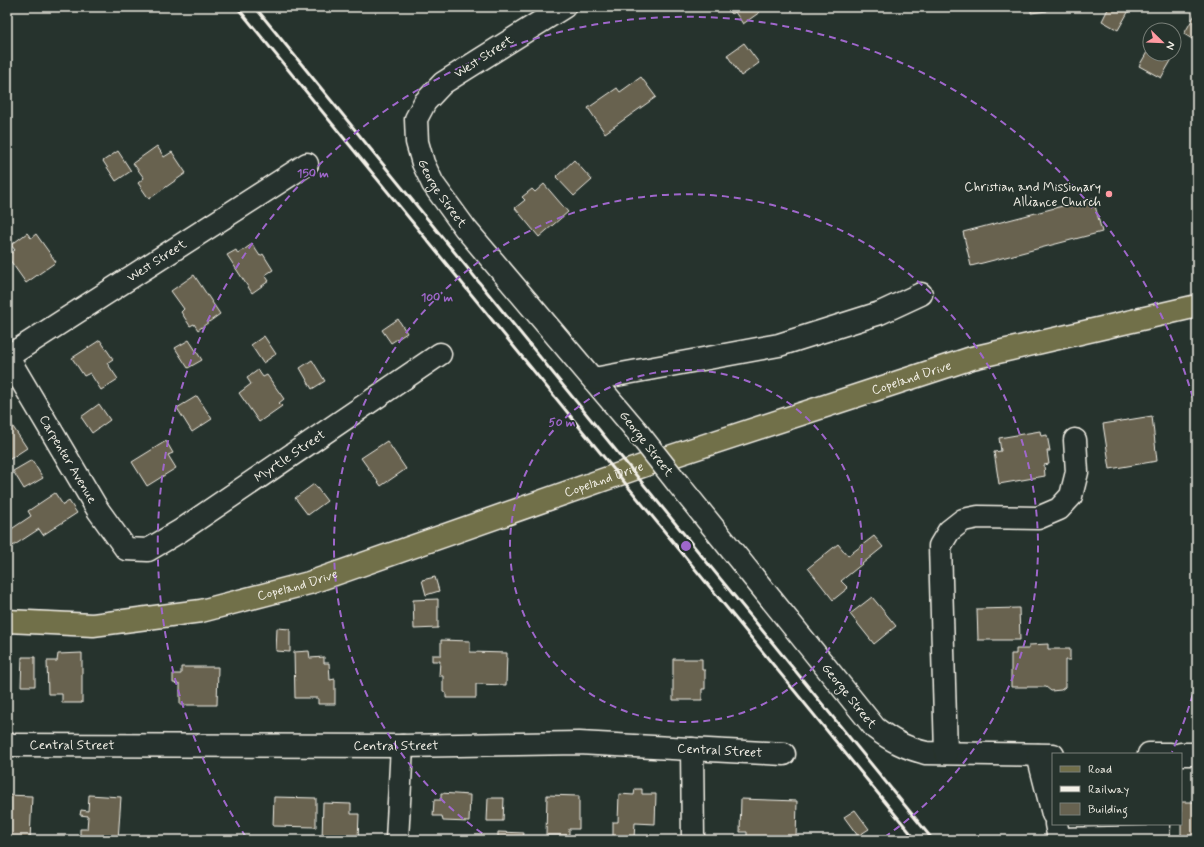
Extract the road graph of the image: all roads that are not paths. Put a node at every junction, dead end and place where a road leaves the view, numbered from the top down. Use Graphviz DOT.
graph roads {
  1 [pos="564,7"];
  2 [pos="416,119"];
  3 [pos="307,164"];
  4 [pos="921,294"];
  5 [pos="1197,306"];
  6 [pos="440,354"];
  7 [pos="7,357"];
  8 [pos="594,379"];
  9 [pos="1076,440"];
  10 [pos="137,550"];
  11 [pos="7,621"];
  12 [pos="7,746"];
  13 [pos="402,746"];
  14 [pos="692,749"];
  15 [pos="946,753"];
  16 [pos="784,754"];
  17 [pos="1182,754"];
  18 [pos="1197,754"];
  19 [pos="1046,755"];
  20 [pos="1052,806"];
  21 [pos="1056,825"];
  22 [pos="1159,825"];
  23 [pos="1117,839"];
  24 [pos="397,840"];
  25 [pos="693,840"];
  1 -- 2 [label="street, West Street"];
  2 -- 8 [label="street, George Street"];
  3 -- 7 [label="street, West Street"];
  4 -- 8 [label="street"];
  5 -- 11 [label="main road, Copeland Drive"];
  6 -- 10 [label="street, Myrtle Street"];
  7 -- 10 [label="street, Carpenter Avenue"];
  8 -- 15 [label="street, George Street, bridge"];
  9 -- 15 [label="street"];
  12 -- 13 [label="street, Central Street"];
  13 -- 14 [label="street, Central Street"];
  13 -- 24 [label="street"];
  14 -- 16 [label="street, Central Street"];
  14 -- 25 [label="street"];
  15 -- 19 [label="street"];
  17 -- 18 [label="street"];
  19 -- 20 [label="street"];
  21 -- 23 [label="street"];
  22 -- 23 [label="street"];
}
